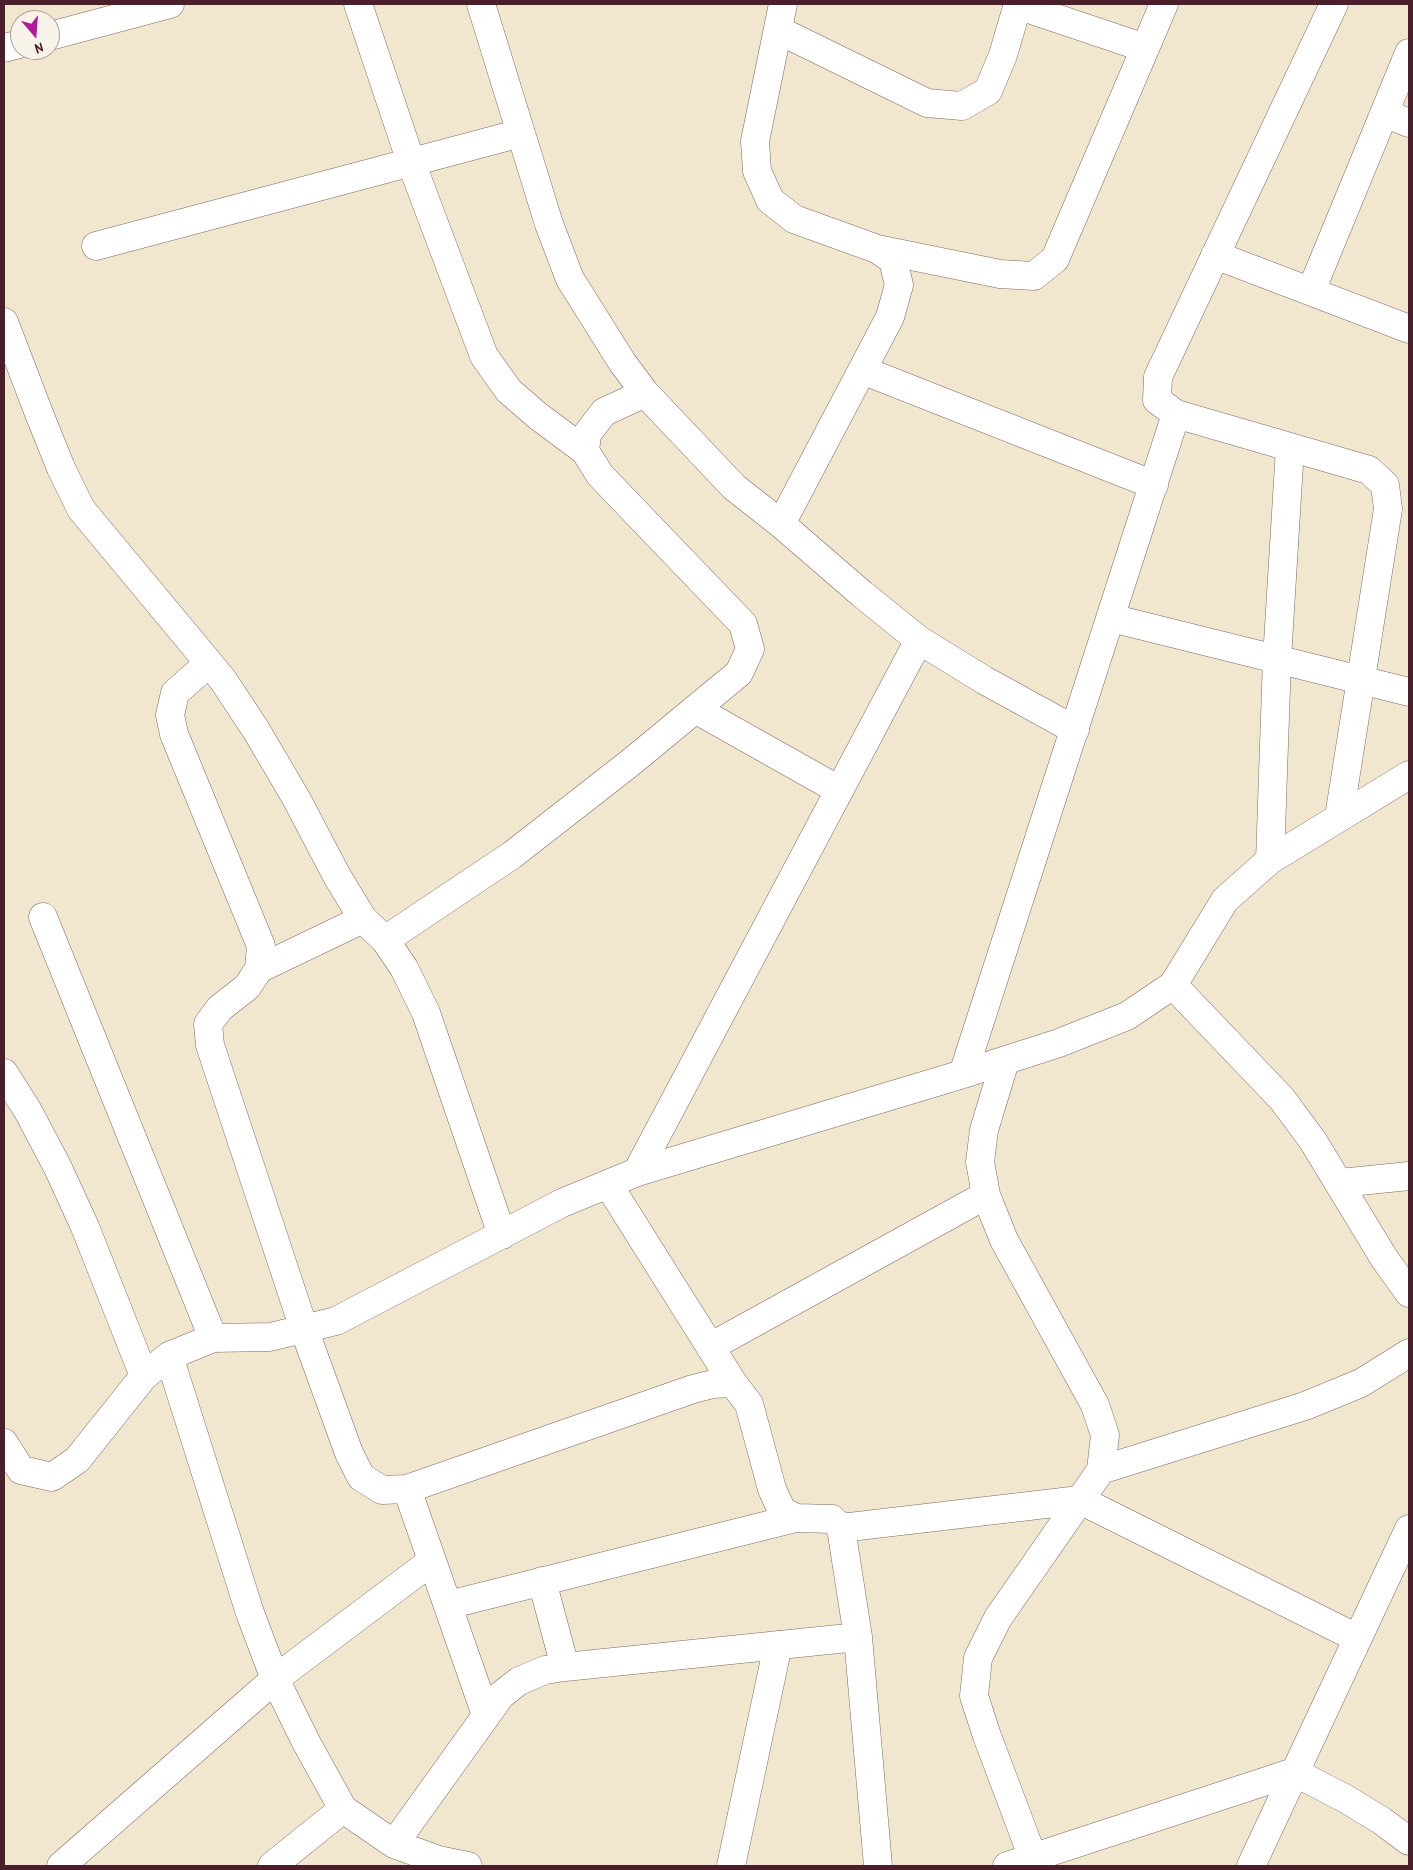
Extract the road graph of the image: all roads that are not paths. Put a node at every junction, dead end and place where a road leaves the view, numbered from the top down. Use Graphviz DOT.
graph roads {
  1 [pos="170,4"];
  2 [pos="358,4"];
  3 [pos="481,4"];
  4 [pos="783,4"];
  5 [pos="1018,4"];
  6 [pos="1164,4"];
  7 [pos="1334,4"];
  8 [pos="778,30"];
  9 [pos="60,33"];
  10 [pos="1146,48"];
  11 [pos="1409,53"];
  12 [pos="1384,113"];
  13 [pos="1409,124"];
  14 [pos="521,133"];
  15 [pos="411,162"];
  16 [pos="96,246"];
  17 [pos="877,249"];
  18 [pos="1215,255"];
  19 [pos="1311,292"];
  20 [pos="4,322"];
  21 [pos="1409,328"];
  22 [pos="862,370"];
  23 [pos="645,393"];
  24 [pos="1176,414"];
  25 [pos="1290,448"];
  26 [pos="585,452"];
  27 [pos="1154,485"];
  28 [pos="780,524"];
  29 [pos="1111,618"];
  30 [pos="918,640"];
  31 [pos="1277,659"];
  32 [pos="209,663"];
  33 [pos="1361,679"];
  34 [pos="1409,692"];
  35 [pos="695,709"];
  36 [pos="1075,730"];
  37 [pos="1409,775"];
  38 [pos="839,790"];
  39 [pos="1339,817"];
  40 [pos="1270,860"];
  41 [pos="43,917"];
  42 [pos="363,919"];
  43 [pos="385,940"];
  44 [pos="259,969"];
  45 [pos="1173,985"];
  46 [pos="1005,1060"];
  47 [pos="4,1073"];
  48 [pos="963,1074"];
  49 [pos="637,1172"];
  50 [pos="1409,1176"];
  51 [pos="1340,1183"];
  52 [pos="608,1184"];
  53 [pos="986,1195"];
  54 [pos="502,1235"];
  55 [pos="1409,1293"];
  56 [pos="304,1329"];
  57 [pos="213,1338"];
  58 [pos="710,1347"];
  59 [pos="1409,1353"];
  60 [pos="169,1356"];
  61 [pos="144,1376"];
  62 [pos="733,1383"];
  63 [pos="4,1443"];
  64 [pos="1100,1470"];
  65 [pos="407,1489"];
  66 [pos="1080,1500"];
  67 [pos="796,1518"];
  68 [pos="841,1528"];
  69 [pos="1409,1529"];
  70 [pos="432,1561"];
  71 [pos="542,1581"];
  72 [pos="448,1605"];
  73 [pos="858,1637"];
  74 [pos="1357,1638"];
  75 [pos="778,1645"];
  76 [pos="564,1667"];
  77 [pos="275,1679"];
  78 [pos="486,1715"];
  79 [pos="1294,1772"];
  80 [pos="343,1809"];
  81 [pos="1408,1837"];
  82 [pos="394,1844"];
  83 [pos="1033,1858"];
  84 [pos="61,1866"];
  85 [pos="272,1866"];
  86 [pos="468,1866"];
  87 [pos="731,1866"];
  88 [pos="878,1866"];
  89 [pos="1007,1866"];
  90 [pos="1251,1866"];
  1 -- 9 [label="street"];
  2 -- 15 [label="street"];
  3 -- 14 [label="street"];
  4 -- 8 [label="street"];
  5 -- 8 [label="street"];
  5 -- 10 [label="street"];
  6 -- 10 [label="street"];
  7 -- 18 [label="street"];
  8 -- 17 [label="street"];
  10 -- 17 [label="street"];
  11 -- 12 [label="street"];
  12 -- 13 [label="street"];
  12 -- 19 [label="street"];
  14 -- 15 [label="street"];
  14 -- 23 [label="street"];
  15 -- 16 [label="street"];
  15 -- 26 [label="street"];
  17 -- 22 [label="street"];
  18 -- 19 [label="street"];
  18 -- 24 [label="street"];
  19 -- 21 [label="street"];
  20 -- 32 [label="street"];
  22 -- 27 [label="street"];
  22 -- 28 [label="street"];
  23 -- 26 [label="street"];
  23 -- 28 [label="street"];
  24 -- 25 [label="street"];
  24 -- 27 [label="street"];
  25 -- 31 [label="street"];
  25 -- 33 [label="street"];
  26 -- 35 [label="street"];
  27 -- 29 [label="street"];
  28 -- 30 [label="street"];
  29 -- 31 [label="street"];
  29 -- 36 [label="street"];
  30 -- 36 [label="street"];
  30 -- 38 [label="street"];
  31 -- 33 [label="street"];
  31 -- 40 [label="street"];
  32 -- 42 [label="street"];
  32 -- 44 [label="street"];
  33 -- 34 [label="street"];
  33 -- 39 [label="street"];
  35 -- 38 [label="street"];
  35 -- 43 [label="street"];
  36 -- 48 [label="street"];
  37 -- 39 [label="street"];
  38 -- 49 [label="street"];
  39 -- 40 [label="street"];
  40 -- 45 [label="street"];
  41 -- 57 [label="street"];
  42 -- 43 [label="street"];
  42 -- 44 [label="street"];
  43 -- 54 [label="street"];
  44 -- 56 [label="street"];
  45 -- 46 [label="street"];
  45 -- 51 [label="street"];
  46 -- 48 [label="street"];
  46 -- 53 [label="street"];
  47 -- 61 [label="street"];
  48 -- 49 [label="street"];
  49 -- 52 [label="street"];
  50 -- 51 [label="street"];
  51 -- 55 [label="street"];
  52 -- 54 [label="street"];
  52 -- 58 [label="street"];
  53 -- 58 [label="street"];
  53 -- 64 [label="street"];
  54 -- 56 [label="street"];
  56 -- 57 [label="street"];
  56 -- 65 [label="street"];
  57 -- 60 [label="street"];
  58 -- 62 [label="street"];
  59 -- 64 [label="street"];
  60 -- 61 [label="street"];
  60 -- 77 [label="street"];
  61 -- 63 [label="street"];
  62 -- 65 [label="street"];
  62 -- 67 [label="street"];
  64 -- 66 [label="street"];
  65 -- 70 [label="street"];
  66 -- 68 [label="street"];
  66 -- 74 [label="street"];
  66 -- 83 [label="street"];
  67 -- 68 [label="street"];
  67 -- 71 [label="street"];
  68 -- 73 [label="street"];
  69 -- 74 [label="street"];
  70 -- 72 [label="street"];
  70 -- 77 [label="street"];
  71 -- 72 [label="street"];
  71 -- 76 [label="street"];
  72 -- 78 [label="street"];
  73 -- 75 [label="street"];
  73 -- 88 [label="street"];
  74 -- 79 [label="street"];
  75 -- 76 [label="street"];
  75 -- 87 [label="street"];
  76 -- 78 [label="street"];
  77 -- 80 [label="street"];
  77 -- 84 [label="street"];
  78 -- 82 [label="street"];
  79 -- 81 [label="street"];
  79 -- 83 [label="street"];
  79 -- 90 [label="street"];
  80 -- 82 [label="street"];
  80 -- 85 [label="street"];
  82 -- 86 [label="street"];
  83 -- 89 [label="street"];
}
